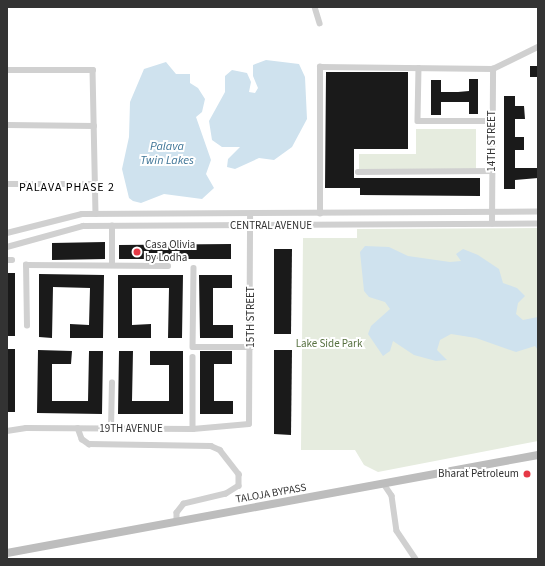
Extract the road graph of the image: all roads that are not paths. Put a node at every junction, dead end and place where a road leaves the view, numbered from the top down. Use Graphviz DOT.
graph roads {
  1 [pos="315,7"];
  2 [pos="320,23"];
  3 [pos="538,47"];
  4 [pos="419,68"];
  5 [pos="493,69"];
  6 [pos="7,70"];
  7 [pos="492,121"];
  8 [pos="7,125"];
  9 [pos="94,126"];
  10 [pos="492,171"];
  11 [pos="358,172"];
  12 [pos="7,184"];
  13 [pos="96,184"];
  14 [pos="538,212"];
  15 [pos="492,213"];
  16 [pos="96,214"];
  17 [pos="320,214"];
  18 [pos="250,215"];
  19 [pos="492,224"];
  20 [pos="538,224"];
  21 [pos="112,226"];
  22 [pos="250,226"];
  23 [pos="7,233"];
  24 [pos="7,247"];
  25 [pos="112,265"];
  26 [pos="168,266"];
  27 [pos="194,268"];
  28 [pos="28,326"];
  29 [pos="251,347"];
  30 [pos="193,357"];
  31 [pos="112,383"];
  32 [pos="251,419"];
  33 [pos="78,428"];
  34 [pos="111,428"];
  35 [pos="193,429"];
  36 [pos="7,431"];
  37 [pos="538,455"];
  38 [pos="384,484"];
  39 [pos="177,522"];
  40 [pos="7,553"];
  41 [pos="416,559"];
  1 -- 2 [label="street"];
  3 -- 5 [label="street"];
  4 -- 5 [label="street"];
  4 -- 7 [label="street"];
  4 -- 17 [label="street"];
  5 -- 7 [label="street, 14TH STREET"];
  6 -- 9 [label="street"];
  7 -- 10 [label="street, 14TH STREET"];
  8 -- 9 [label="street"];
  9 -- 13 [label="street"];
  10 -- 11 [label="street"];
  10 -- 15 [label="street, 14TH STREET"];
  12 -- 13 [label="street"];
  13 -- 16 [label="street"];
  14 -- 15 [label="street, CENTRAL AVENUE"];
  15 -- 17 [label="street, CENTRAL AVENUE"];
  15 -- 19 [label="street, 14TH STREET"];
  16 -- 18 [label="street, CENTRAL AVENUE"];
  16 -- 23 [label="street, CENTRAL AVENUE"];
  17 -- 18 [label="street, CENTRAL AVENUE"];
  18 -- 22 [label="street, 15TH STREET"];
  19 -- 20 [label="street, CENTRAL AVENUE"];
  19 -- 22 [label="street, CENTRAL AVENUE"];
  21 -- 22 [label="street, CENTRAL AVENUE"];
  21 -- 24 [label="street, CENTRAL AVENUE"];
  21 -- 25 [label="street"];
  22 -- 29 [label="street, 15TH STREET"];
  25 -- 26 [label="street"];
  25 -- 28 [label="street"];
  27 -- 29 [label="street"];
  29 -- 32 [label="street, 15TH STREET"];
  30 -- 35 [label="street"];
  31 -- 34 [label="street"];
  32 -- 35 [label="street, 19TH AVENUE"];
  33 -- 34 [label="street, 19TH AVENUE"];
  33 -- 36 [label="street, 19TH AVENUE"];
  33 -- 39 [label="street"];
  34 -- 35 [label="street, 19TH AVENUE"];
  37 -- 38 [label="main road, TALOJA BYPASS"];
  38 -- 39 [label="main road, TALOJA BYPASS"];
  38 -- 41 [label="street"];
  39 -- 40 [label="main road, TALOJA BYPASS"];
}
